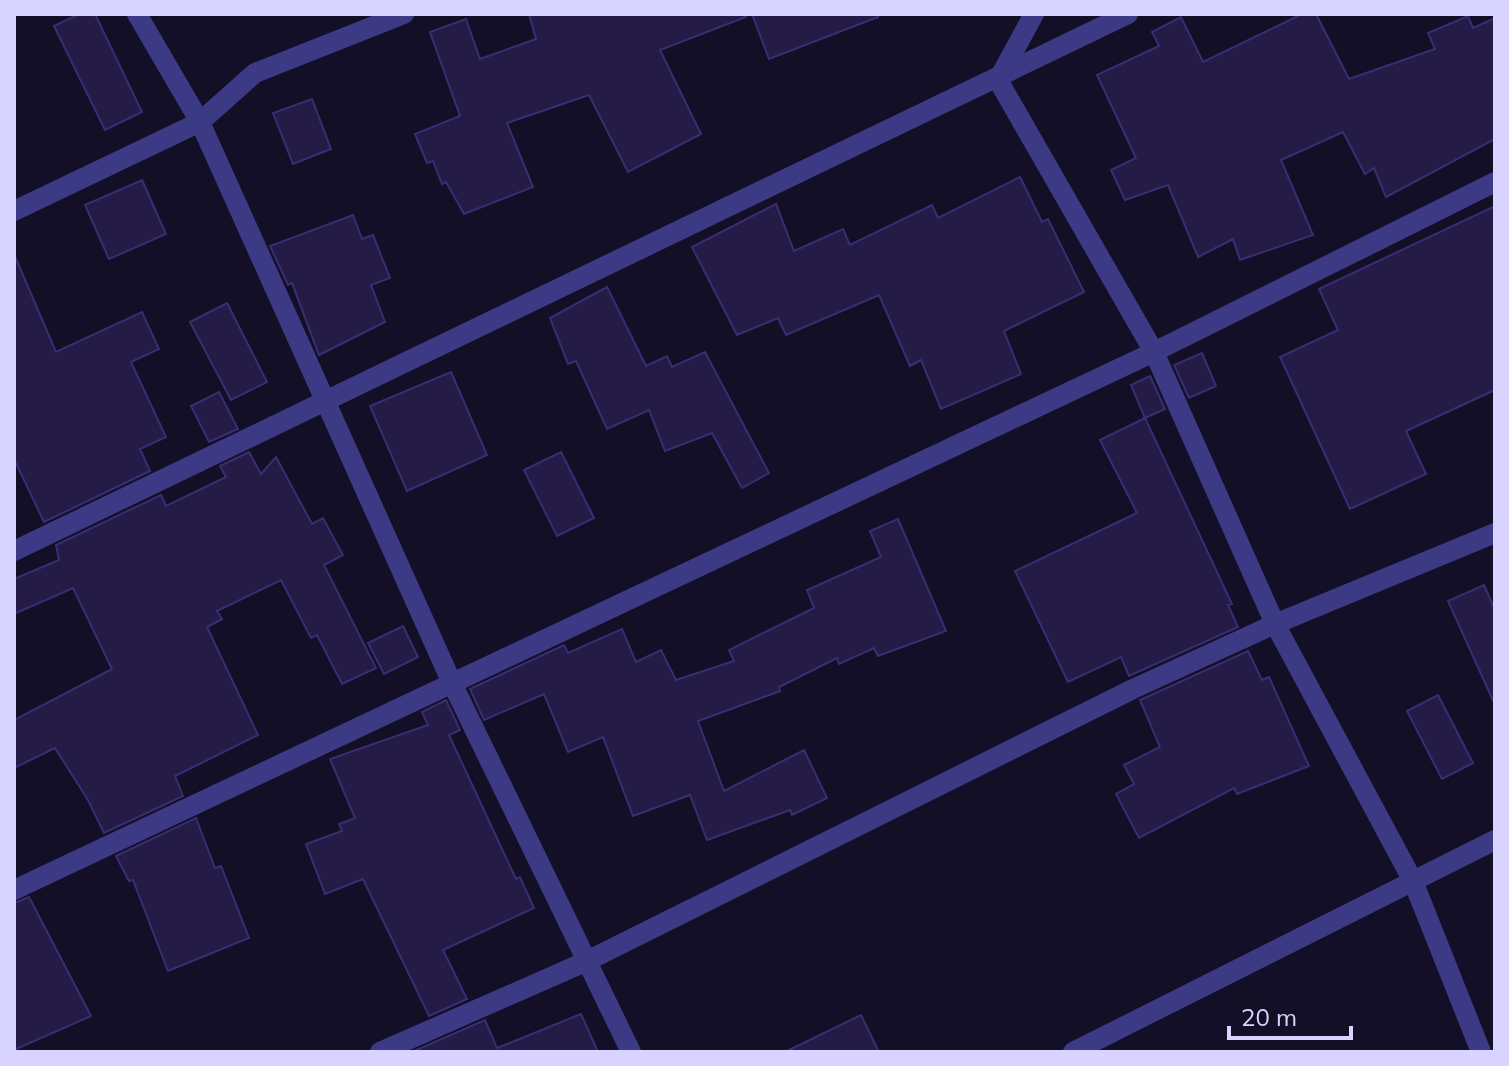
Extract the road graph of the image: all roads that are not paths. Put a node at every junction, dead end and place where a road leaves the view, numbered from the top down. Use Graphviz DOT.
graph roads {
  1 [pos="137,14"];
  2 [pos="404,14"];
  3 [pos="1034,14"];
  4 [pos="1128,14"];
  5 [pos="998,80"];
  6 [pos="200,122"];
  7 [pos="1495,182"];
  8 [pos="14,211"];
  9 [pos="1154,352"];
  10 [pos="325,403"];
  11 [pos="1495,533"];
  12 [pos="14,551"];
  13 [pos="1275,624"];
  14 [pos="452,683"];
  15 [pos="1495,840"];
  16 [pos="1413,881"];
  17 [pos="14,890"];
  18 [pos="585,962"];
  19 [pos="380,1052"];
  20 [pos="631,1052"];
  21 [pos="1073,1052"];
  22 [pos="1481,1052"];
  1 -- 6 [label="street"];
  2 -- 6 [label="street"];
  3 -- 5 [label="street"];
  4 -- 5 [label="street"];
  5 -- 9 [label="street"];
  5 -- 10 [label="street"];
  6 -- 8 [label="street"];
  6 -- 10 [label="street"];
  7 -- 9 [label="street"];
  9 -- 13 [label="street"];
  9 -- 14 [label="street"];
  10 -- 12 [label="street"];
  10 -- 14 [label="street"];
  11 -- 13 [label="street"];
  13 -- 16 [label="street"];
  13 -- 18 [label="street"];
  14 -- 17 [label="street"];
  14 -- 18 [label="street"];
  15 -- 16 [label="street"];
  16 -- 21 [label="street"];
  16 -- 22 [label="street"];
  18 -- 19 [label="street"];
  18 -- 20 [label="street"];
}
